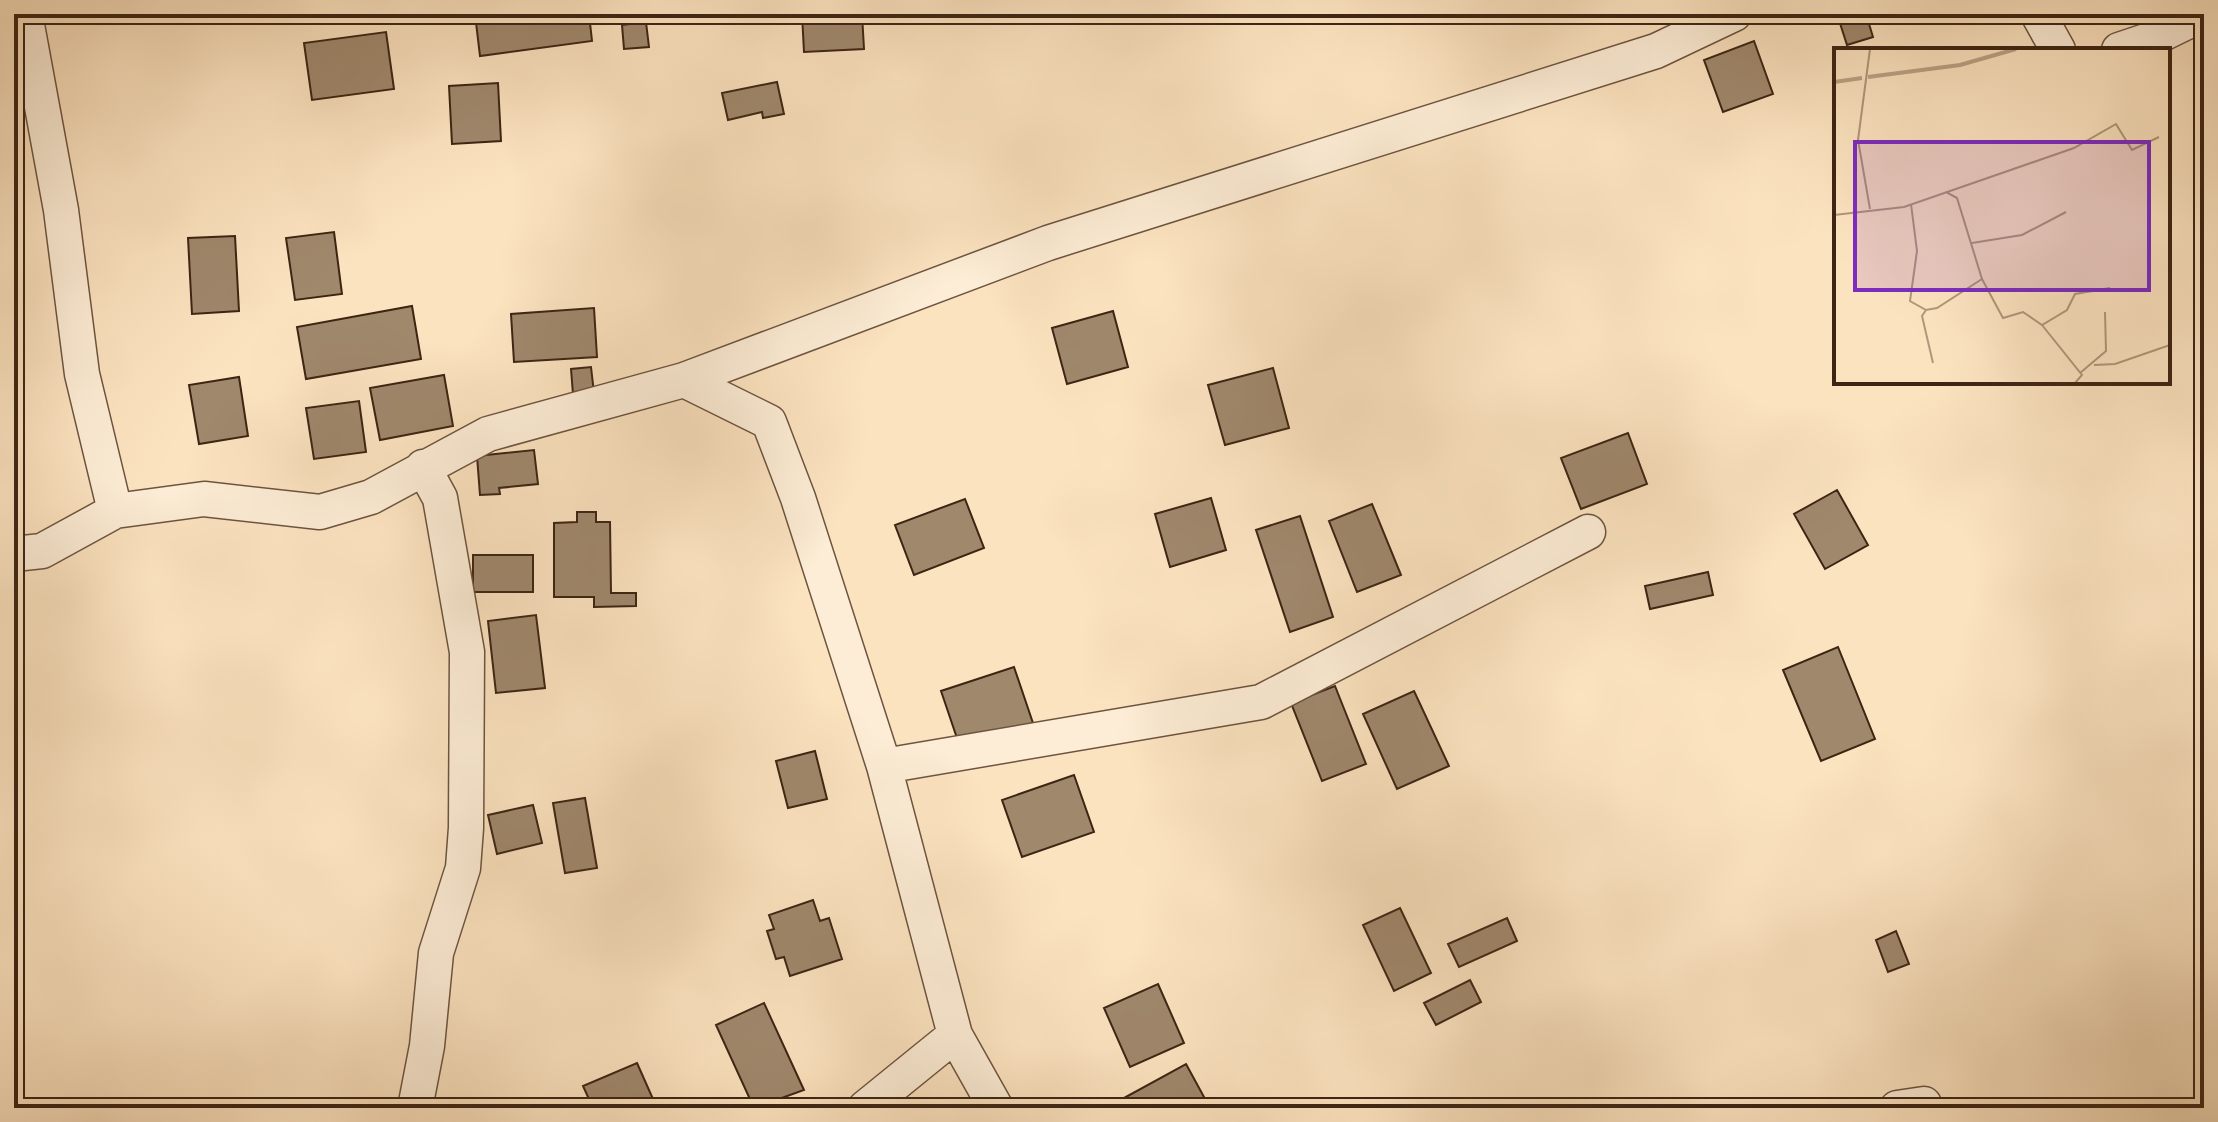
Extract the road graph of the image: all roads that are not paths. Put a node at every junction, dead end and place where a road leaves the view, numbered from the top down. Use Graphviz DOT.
graph roads {
  1 [pos="25,14"];
  2 [pos="1734,14"];
  3 [pos="2038,14"];
  4 [pos="2203,14"];
  5 [pos="2057,48"];
  6 [pos="2125,48"];
  7 [pos="684,380"];
  8 [pos="423,467"];
  9 [pos="115,511"];
  10 [pos="1588,532"];
  11 [pos="14,554"];
  12 [pos="884,766"];
  13 [pos="955,1035"];
  14 [pos="415,1108"];
  15 [pos="865,1108"];
  16 [pos="996,1108"];
  1 -- 9 [label="street"];
  2 -- 7 [label="street"];
  3 -- 5 [label="street"];
  4 -- 6 [label="street"];
  7 -- 8 [label="street"];
  7 -- 12 [label="street"];
  8 -- 9 [label="street"];
  8 -- 14 [label="street"];
  9 -- 11 [label="street"];
  10 -- 12 [label="street"];
  12 -- 13 [label="street"];
  13 -- 15 [label="street"];
  13 -- 16 [label="street"];
}
